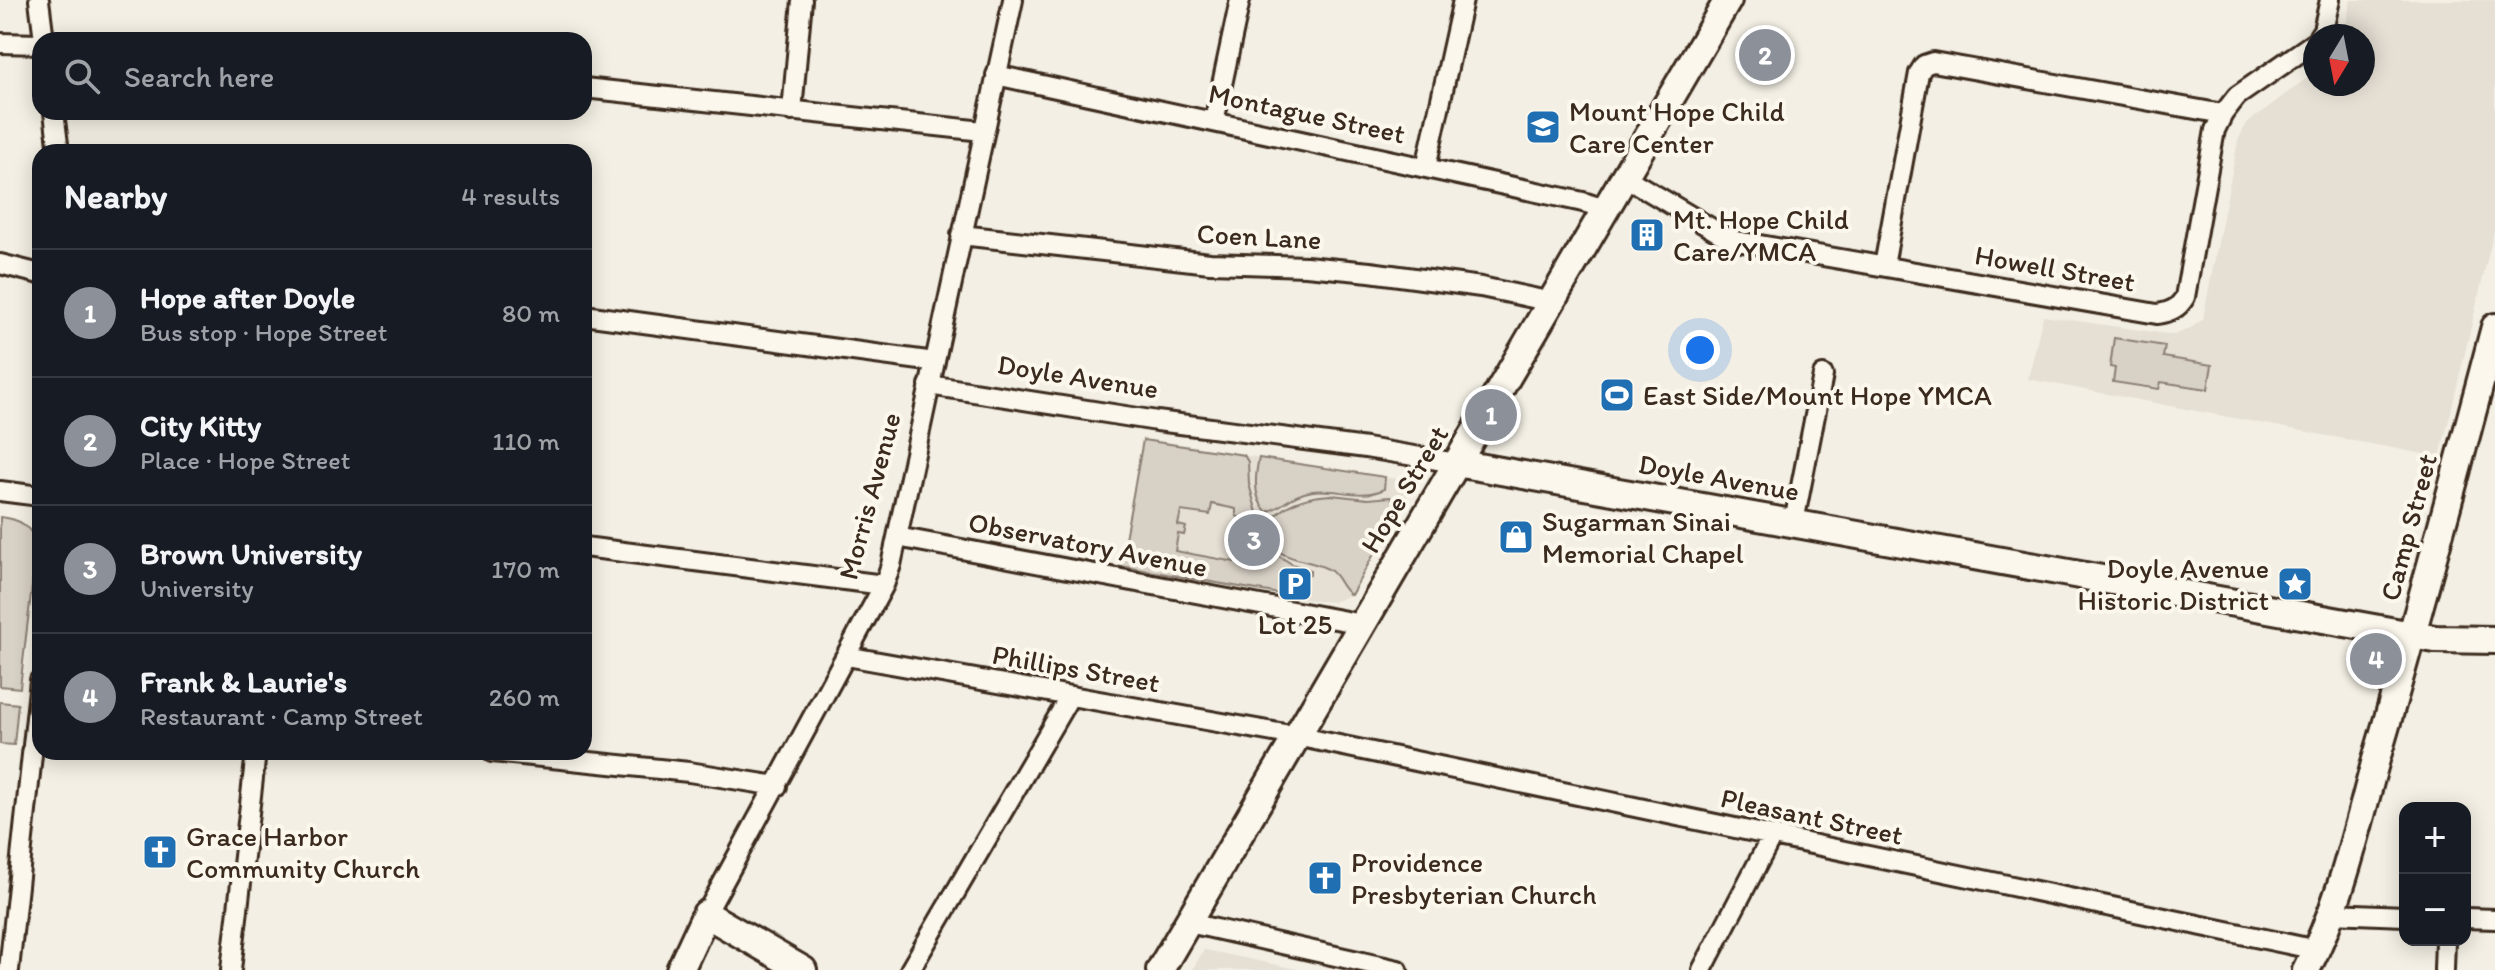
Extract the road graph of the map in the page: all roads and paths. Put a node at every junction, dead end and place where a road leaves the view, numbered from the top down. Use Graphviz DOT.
graph roads {
  1 [pos="39,0"];
  2 [pos="802,0"];
  3 [pos="1013,0"];
  4 [pos="1240,0"];
  5 [pos="1463,0"];
  6 [pos="1728,0"];
  7 [pos="2330,0"];
  8 [pos="2324,24"];
  9 [pos="43,32"];
  10 [pos="0,43"];
  11 [pos="32,44"];
  12 [pos="2303,50"];
  13 [pos="996,75"];
  14 [pos="592,89"];
  15 [pos="792,111"];
  16 [pos="2223,114"];
  17 [pos="55,120"];
  18 [pos="1214,122"];
  19 [pos="983,131"];
  20 [pos="58,144"];
  21 [pos="1426,167"];
  22 [pos="1625,177"];
  23 [pos="1605,209"];
  24 [pos="961,235"];
  25 [pos="0,264"];
  26 [pos="1884,266"];
  27 [pos="32,272"];
  28 [pos="1552,302"];
  29 [pos="592,316"];
  30 [pos="2495,327"];
  31 [pos="935,362"];
  32 [pos="1823,375"];
  33 [pos="929,385"];
  34 [pos="1456,463"];
  35 [pos="0,491"];
  36 [pos="32,495"];
  37 [pos="1794,522"];
  38 [pos="897,537"];
  39 [pos="592,548"];
  40 [pos="884,585"];
  41 [pos="1362,624"];
  42 [pos="2412,635"];
  43 [pos="2495,640"];
  44 [pos="846,656"];
  45 [pos="1070,696"];
  46 [pos="1296,736"];
  47 [pos="32,746"];
  48 [pos="255,760"];
  49 [pos="571,760"];
  50 [pos="777,786"];
  51 [pos="1772,836"];
  52 [pos="2331,913"];
  53 [pos="706,914"];
  54 [pos="2399,916"];
  55 [pos="2471,918"];
  56 [pos="2495,919"];
  57 [pos="1189,923"];
  58 [pos="2445,946"];
  59 [pos="2311,960"];
  60 [pos="9,970"];
  61 [pos="231,970"];
  62 [pos="680,970"];
  63 [pos="803,970"];
  64 [pos="910,970"];
  65 [pos="1160,970"];
  66 [pos="1398,970"];
  67 [pos="1702,970"];
  68 [pos="2444,970"];
  1 -- 9 [label="street"];
  2 -- 15 [label="street"];
  3 -- 13 [label="street, Morris Avenue"];
  4 -- 18 [label="street"];
  5 -- 21 [label="street"];
  6 -- 22 [label="street, Hope Street"];
  7 -- 8 [label="street"];
  10 -- 11 [label="street"];
  12 -- 16 [label="street, Howell Street"];
  13 -- 18 [label="street, Montague Street"];
  13 -- 19 [label="street, Morris Avenue"];
  14 -- 15 [label="street"];
  15 -- 19 [label="street"];
  16 -- 26 [label="street, Howell Street"];
  16 -- 26 [label="street"];
  17 -- 20 [label="street"];
  18 -- 21 [label="street, Montague Street"];
  19 -- 24 [label="street, Morris Avenue"];
  21 -- 23 [label="street, Montague Street"];
  22 -- 23 [label="street, Hope Street"];
  22 -- 26 [label="street, Howell Street"];
  23 -- 28 [label="street, Hope Street"];
  24 -- 28 [label="street, Coen Lane"];
  24 -- 31 [label="street, Morris Avenue"];
  25 -- 27 [label="street"];
  28 -- 34 [label="street, Hope Street"];
  29 -- 31 [label="street"];
  30 -- 42 [label="street, Camp Street"];
  31 -- 33 [label="street, Morris Avenue"];
  32 -- 37 [label="street"];
  33 -- 34 [label="street, Doyle Avenue"];
  33 -- 38 [label="street, Morris Avenue"];
  34 -- 37 [label="street, Doyle Avenue"];
  34 -- 41 [label="street, Hope Street"];
  35 -- 36 [label="street"];
  37 -- 42 [label="street, Doyle Avenue"];
  38 -- 40 [label="street, Morris Avenue"];
  38 -- 41 [label="street, Observatory Avenue"];
  39 -- 40 [label="street"];
  40 -- 44 [label="street, Morris Avenue"];
  41 -- 46 [label="street, Hope Street"];
  42 -- 43 [label="street, Doyle Avenue"];
  42 -- 52 [label="street, Camp Street"];
  44 -- 45 [label="street, Phillips Street"];
  44 -- 50 [label="street, Morris Avenue"];
  45 -- 46 [label="street, Phillips Street"];
  45 -- 64 [label="street"];
  46 -- 51 [label="street, Pleasant Street"];
  46 -- 57 [label="street, Hope Street"];
  47 -- 60 [label="street"];
  48 -- 61 [label="street"];
  49 -- 50 [label="street"];
  50 -- 53 [label="street, Morris Avenue"];
  51 -- 59 [label="street, Pleasant Street"];
  51 -- 67 [label="street"];
  52 -- 54 [label="street"];
  52 -- 59 [label="street, Camp Street"];
  53 -- 62 [label="street, Morris Avenue"];
  53 -- 63 [label="street"];
  55 -- 56 [label="street"];
  57 -- 65 [label="street, Hope Street"];
  57 -- 66 [label="street"];
  58 -- 68 [label="street"];
}
